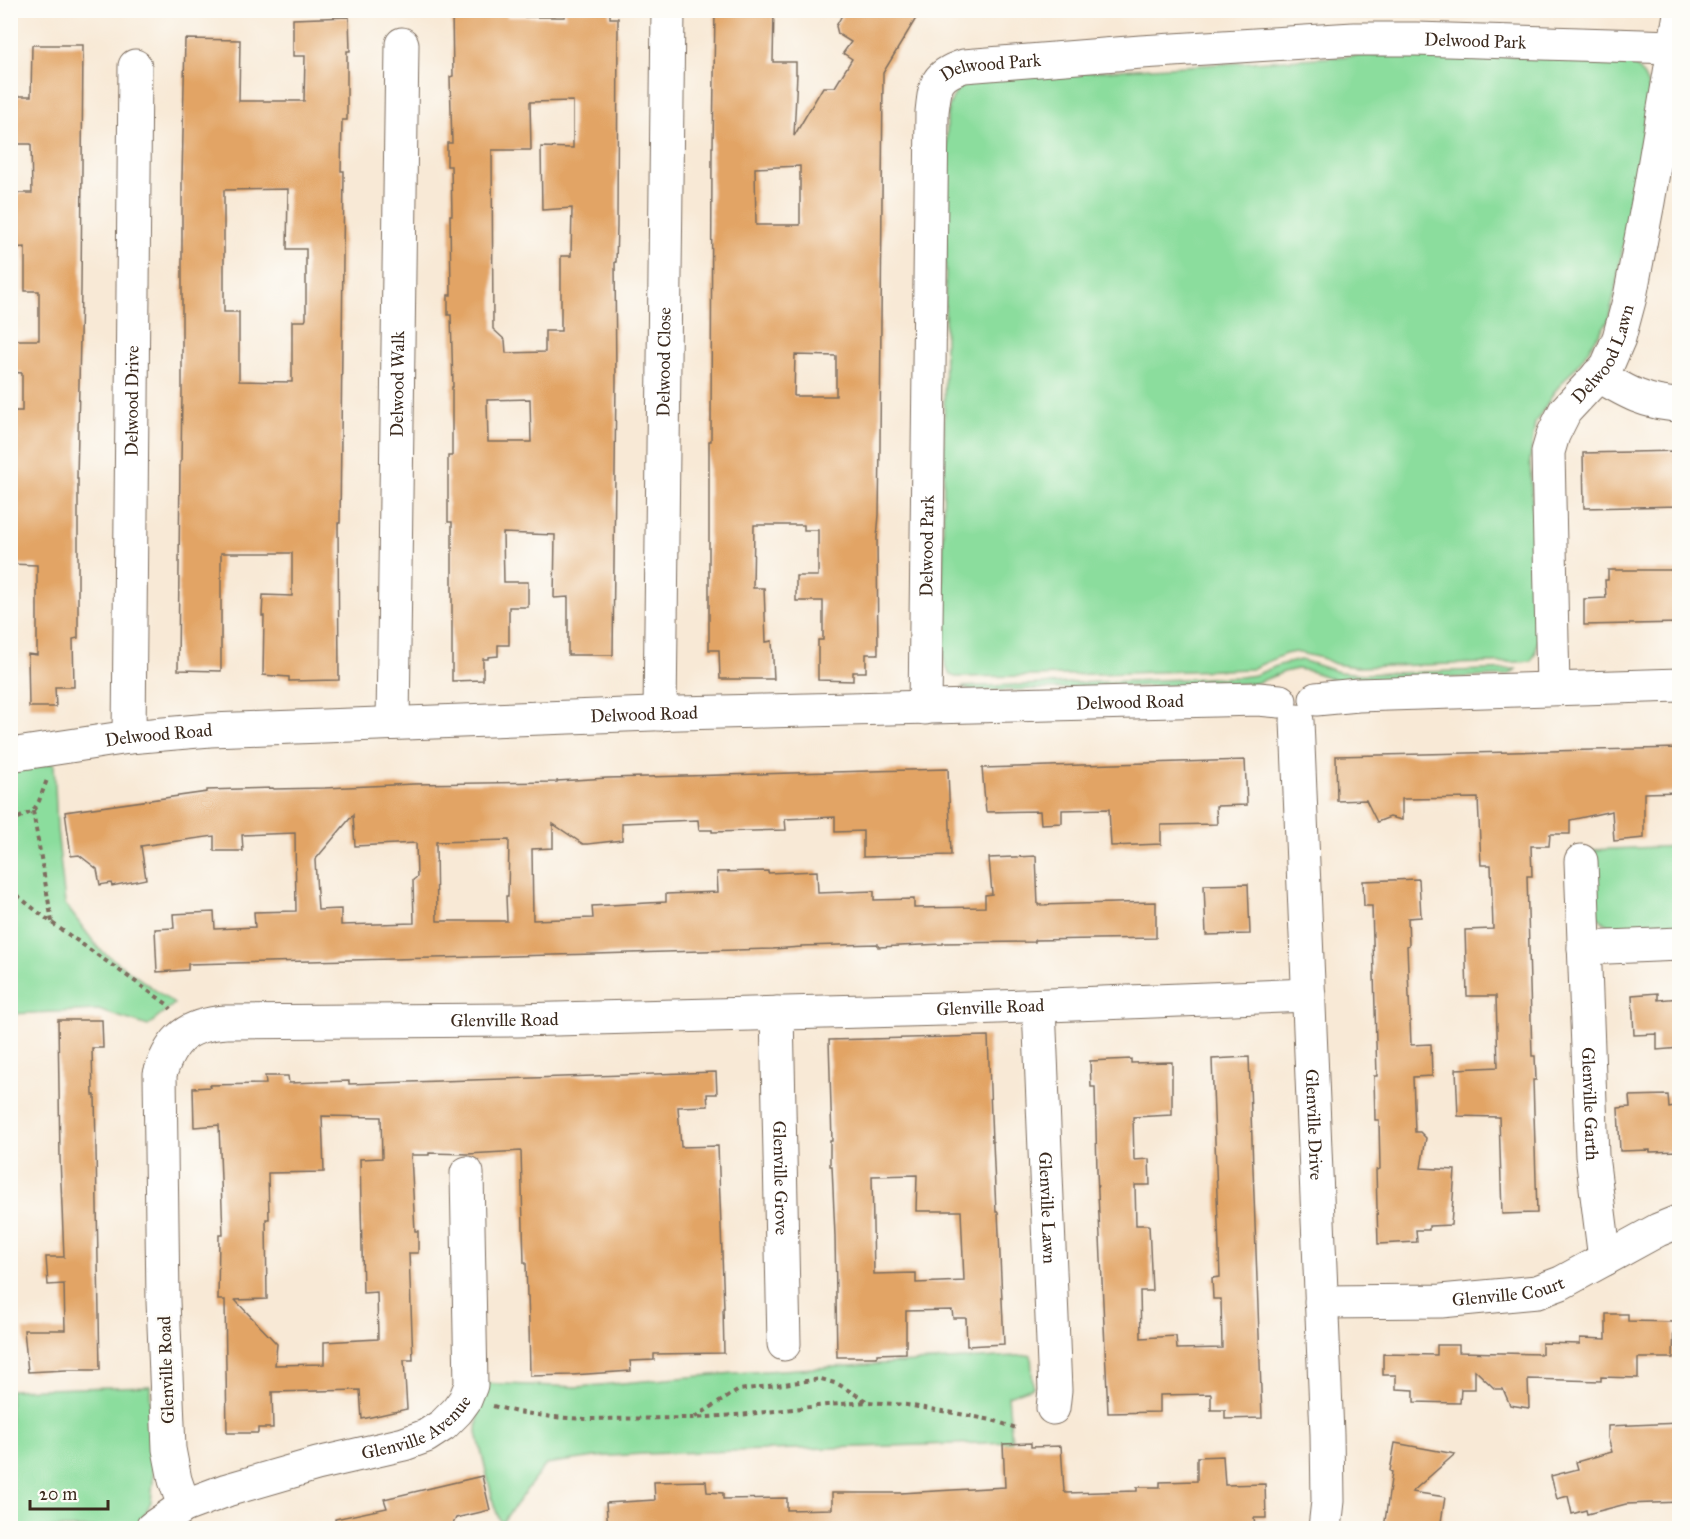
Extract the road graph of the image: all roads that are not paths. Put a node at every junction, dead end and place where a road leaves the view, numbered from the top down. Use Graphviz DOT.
graph roads {
  1 [pos="668,10"];
  2 [pos="1680,14"];
  3 [pos="402,44"];
  4 [pos="1674,47"];
  5 [pos="135,66"];
  6 [pos="1599,375"];
  7 [pos="1680,405"];
  8 [pos="1680,685"];
  9 [pos="1552,688"];
  10 [pos="1298,707"];
  11 [pos="925,708"];
  12 [pos="660,714"];
  13 [pos="393,723"];
  14 [pos="129,737"];
  15 [pos="10,755"];
  16 [pos="1581,861"];
  17 [pos="1680,944"];
  18 [pos="1584,948"];
  19 [pos="1309,996"];
  20 [pos="1039,1007"];
  21 [pos="777,1013"];
  22 [pos="467,1173"];
  23 [pos="1680,1221"];
  24 [pos="1605,1259"];
  25 [pos="1321,1302"];
  26 [pos="784,1344"];
  27 [pos="1053,1408"];
  28 [pos="184,1506"];
  29 [pos="152,1528"];
  30 [pos="1325,1528"];
  1 -- 12 [label="street, Delwood Close"];
  2 -- 4 [label="street, Delwood Lawn"];
  3 -- 13 [label="street, Delwood Walk"];
  4 -- 6 [label="street, Delwood Lawn"];
  4 -- 11 [label="street, Delwood Park"];
  5 -- 14 [label="street, Delwood Drive"];
  6 -- 7 [label="street"];
  6 -- 9 [label="street, Delwood Lawn"];
  8 -- 9 [label="street, Delwood Road"];
  9 -- 10 [label="street, Delwood Road"];
  10 -- 11 [label="street, Delwood Road"];
  10 -- 19 [label="street, Glenville Drive"];
  11 -- 12 [label="street, Delwood Road"];
  12 -- 13 [label="street, Delwood Road"];
  13 -- 14 [label="street, Delwood Road"];
  14 -- 15 [label="street, Delwood Road"];
  16 -- 18 [label="street, Glenville Garth"];
  17 -- 18 [label="street"];
  18 -- 24 [label="street, Glenville Garth"];
  19 -- 20 [label="street, Glenville Road"];
  19 -- 25 [label="street, Glenville Drive"];
  20 -- 21 [label="street, Glenville Road"];
  20 -- 27 [label="street, Glenville Lawn"];
  21 -- 26 [label="street, Glenville Grove"];
  21 -- 28 [label="street, Glenville Road"];
  22 -- 28 [label="street, Glenville Avenue"];
  23 -- 24 [label="street, Glenville Court"];
  24 -- 25 [label="street, Glenville Court"];
  25 -- 30 [label="street, Glenville Drive"];
  28 -- 29 [label="street, Glenville Avenue"];
}
